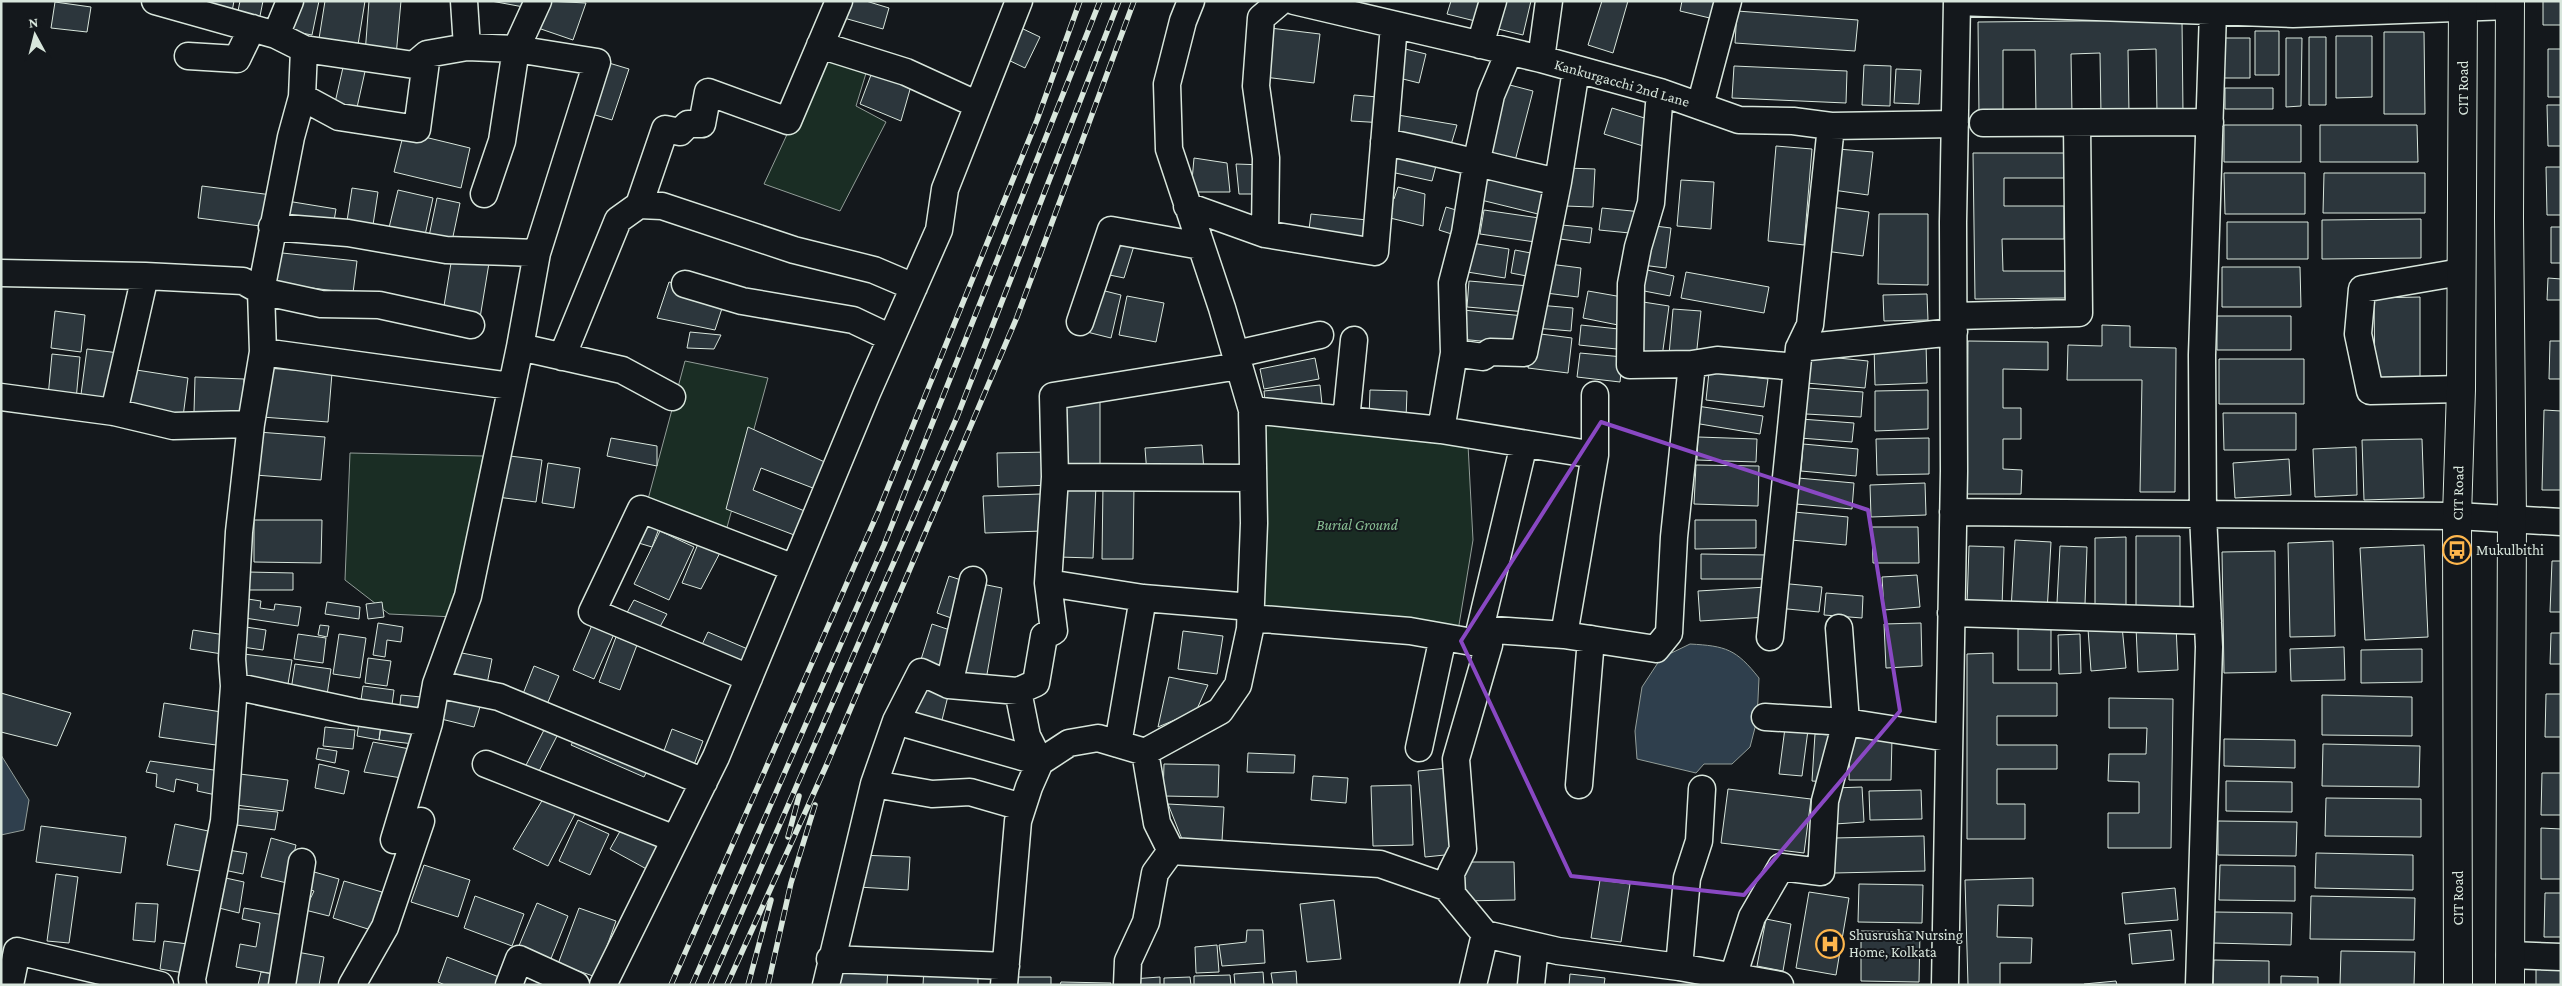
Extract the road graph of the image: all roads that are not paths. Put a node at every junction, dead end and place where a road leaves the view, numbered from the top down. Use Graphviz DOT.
graph roads {
  1 [pos="154,1"];
  2 [pos="290,1"];
  3 [pos="464,1"];
  4 [pos="538,1"];
  5 [pos="840,1"];
  6 [pos="1019,1"];
  7 [pos="1191,1"];
  8 [pos="1281,1"];
  9 [pos="1294,1"];
  10 [pos="1493,1"];
  11 [pos="1549,1"];
  12 [pos="1728,1"];
  13 [pos="1957,2"];
  14 [pos="2510,3"];
  15 [pos="2463,4"];
  16 [pos="2328,7"];
  17 [pos="2213,11"];
  18 [pos="1394,25"];
  19 [pos="252,28"];
  20 [pos="276,35"];
  21 [pos="820,45"];
  22 [pos="1480,45"];
  23 [pos="467,47"];
  24 [pos="304,49"];
  25 [pos="516,49"];
  26 [pos="1509,52"];
  27 [pos="427,54"];
  28 [pos="188,56"];
  29 [pos="1541,59"];
  30 [pos="1576,70"];
  31 [pos="1660,92"];
  32 [pos="302,97"];
  33 [pos="978,105"];
  34 [pos="1700,106"];
  35 [pos="2210,122"];
  36 [pos="1983,123"];
  37 [pos="2077,123"];
  38 [pos="1955,124"];
  39 [pos="1830,126"];
  40 [pos="1384,142"];
  41 [pos="1476,164"];
  42 [pos="1558,182"];
  43 [pos="484,194"];
  44 [pos="639,205"];
  45 [pos="1187,206"];
  46 [pos="272,228"];
  47 [pos="1265,234"];
  48 [pos="1201,246"];
  49 [pos="537,254"];
  50 [pos="2461,272"];
  51 [pos="1,273"];
  52 [pos="145,276"];
  53 [pos="685,284"];
  54 [pos="914,287"];
  55 [pos="261,290"];
  56 [pos="1080,322"];
  57 [pos="1954,324"];
  58 [pos="471,325"];
  59 [pos="1320,335"];
  60 [pos="891,338"];
  61 [pos="1354,340"];
  62 [pos="520,347"];
  63 [pos="263,352"];
  64 [pos="1454,353"];
  65 [pos="562,357"];
  66 [pos="1798,358"];
  67 [pos="1237,360"];
  68 [pos="1692,364"];
  69 [pos="511,386"];
  70 [pos="2461,388"];
  71 [pos="1595,395"];
  72 [pos="1,397"];
  73 [pos="672,397"];
  74 [pos="1252,410"];
  75 [pos="114,412"];
  76 [pos="1346,420"];
  77 [pos="251,424"];
  78 [pos="1441,430"];
  79 [pos="1524,444"];
  80 [pos="1595,455"];
  81 [pos="1055,477"];
  82 [pos="1253,478"];
  83 [pos="1953,512"];
  84 [pos="2203,514"];
  85 [pos="2457,516"];
  86 [pos="2512,519"];
  87 [pos="2561,522"];
  88 [pos="794,568"];
  89 [pos="972,580"];
  90 [pos="1048,583"];
  91 [pos="1143,598"];
  92 [pos="1251,612"];
  93 [pos="1951,613"];
  94 [pos="2208,621"];
  95 [pos="1839,628"];
  96 [pos="1564,635"];
  97 [pos="1443,637"];
  98 [pos="1484,637"];
  99 [pos="1770,637"];
  100 [pos="1592,639"];
  101 [pos="748,678"];
  102 [pos="436,684"];
  103 [pos="950,685"];
  104 [pos="234,686"];
  105 [pos="1018,691"];
  106 [pos="1764,717"];
  107 [pos="896,722"];
  108 [pos="1846,722"];
  109 [pos="429,724"];
  110 [pos="1948,738"];
  111 [pos="1118,744"];
  112 [pos="1419,748"];
  113 [pos="1145,752"];
  114 [pos="1040,762"];
  115 [pos="486,764"];
  116 [pos="704,782"];
  117 [pos="874,784"];
  118 [pos="1579,786"];
  119 [pos="1702,790"];
  120 [pos="1022,807"];
  121 [pos="420,821"];
  122 [pos="675,839"];
  123 [pos="394,840"];
  124 [pos="1171,851"];
  125 [pos="302,862"];
  126 [pos="1452,894"];
  127 [pos="1485,934"];
  128 [pos="1535,946"];
  129 [pos="2510,955"];
  130 [pos="2561,957"];
  131 [pos="830,959"];
  132 [pos="1679,967"];
  133 [pos="1005,976"];
  134 [pos="1735,981"];
  135 [pos="198,983"];
  136 [pos="10,985"];
  137 [pos="160,985"];
  138 [pos="282,985"];
  139 [pos="352,985"];
  140 [pos="509,985"];
  141 [pos="576,985"];
  142 [pos="603,985"];
  143 [pos="826,985"];
  144 [pos="1127,985"];
  145 [pos="1473,985"];
  146 [pos="1531,985"];
  147 [pos="1780,985"];
  148 [pos="1945,985"];
  149 [pos="2199,985"];
  150 [pos="2458,985"];
  151 [pos="2510,985"];
  1 -- 19 [label="street"];
  2 -- 20 [label="street"];
  3 -- 23 [label="street"];
  4 -- 25 [label="street"];
  5 -- 21 [label="street"];
  6 -- 33 [label="street"];
  7 -- 45 [label="street"];
  8 -- 47 [label="street"];
  9 -- 18 [label="street, Kankurgacchi 2nd Lane"];
  10 -- 22 [label="street"];
  11 -- 29 [label="street"];
  12 -- 34 [label="street"];
  13 -- 17 [label="street"];
  13 -- 38 [label="street"];
  14 -- 15 [label="street"];
  14 -- 86 [label="main road"];
  15 -- 16 [label="street"];
  15 -- 50 [label="main road, CIT Road"];
  16 -- 17 [label="street"];
  17 -- 35 [label="street"];
  18 -- 22 [label="street, Kankurgacchi 2nd Lane"];
  18 -- 40 [label="street"];
  19 -- 20 [label="street"];
  19 -- 28 [label="street"];
  20 -- 24 [label="street"];
  21 -- 33 [label="street"];
  21 -- 44 [label="street"];
  22 -- 26 [label="street, Kankurgacchi 2nd Lane"];
  23 -- 25 [label="street"];
  23 -- 27 [label="street"];
  24 -- 27 [label="street"];
  24 -- 32 [label="street"];
  25 -- 43 [label="street"];
  25 -- 49 [label="street"];
  26 -- 29 [label="street, Kankurgacchi 2nd Lane"];
  26 -- 41 [label="street"];
  27 -- 32 [label="street"];
  29 -- 30 [label="street, Kankurgacchi 2nd Lane"];
  30 -- 31 [label="street, Kankurgacchi 2nd Lane"];
  30 -- 42 [label="street"];
  31 -- 34 [label="street, Kankurgacchi 2nd Lane"];
  31 -- 68 [label="street"];
  32 -- 46 [label="street"];
  33 -- 54 [label="street"];
  34 -- 39 [label="street, Kankurgacchi 2nd Lane"];
  35 -- 37 [label="street"];
  35 -- 84 [label="street"];
  36 -- 37 [label="street"];
  37 -- 57 [label="street"];
  38 -- 39 [label="street, Kankurgacchi 2nd Lane"];
  38 -- 57 [label="street"];
  39 -- 66 [label="street"];
  40 -- 41 [label="street"];
  40 -- 47 [label="street"];
  41 -- 42 [label="street"];
  41 -- 64 [label="street"];
  42 -- 64 [label="street"];
  44 -- 54 [label="street"];
  44 -- 65 [label="street"];
  45 -- 47 [label="street"];
  45 -- 48 [label="street"];
  46 -- 49 [label="street"];
  46 -- 55 [label="street"];
  48 -- 56 [label="street"];
  48 -- 67 [label="street"];
  49 -- 62 [label="street"];
  50 -- 70 [label="main road, CIT Road"];
  50 -- 70 [label="street"];
  51 -- 52 [label="street"];
  52 -- 55 [label="street"];
  52 -- 75 [label="street"];
  53 -- 60 [label="street"];
  54 -- 60 [label="street"];
  55 -- 58 [label="street"];
  55 -- 63 [label="street"];
  57 -- 66 [label="street"];
  57 -- 83 [label="street"];
  59 -- 67 [label="street"];
  60 -- 88 [label="street"];
  61 -- 76 [label="street"];
  62 -- 65 [label="street"];
  62 -- 69 [label="street"];
  63 -- 69 [label="street"];
  63 -- 77 [label="street"];
  64 -- 78 [label="street"];
  65 -- 73 [label="street"];
  66 -- 68 [label="street"];
  66 -- 99 [label="street"];
  67 -- 74 [label="street"];
  67 -- 81 [label="street"];
  68 -- 100 [label="street"];
  69 -- 102 [label="street"];
  70 -- 85 [label="main road, CIT Road"];
  71 -- 80 [label="street"];
  72 -- 75 [label="street"];
  74 -- 76 [label="street"];
  74 -- 82 [label="street"];
  75 -- 77 [label="street"];
  76 -- 78 [label="street"];
  77 -- 104 [label="street"];
  78 -- 79 [label="street"];
  79 -- 80 [label="street"];
  79 -- 98 [label="street"];
  80 -- 96 [label="street"];
  81 -- 82 [label="street"];
  81 -- 90 [label="street"];
  82 -- 92 [label="street"];
  83 -- 84 [label="street"];
  83 -- 93 [label="street"];
  84 -- 85 [label="street"];
  84 -- 94 [label="street"];
  85 -- 86 [label="street"];
  85 -- 150 [label="main road, CIT Road"];
  86 -- 87 [label="street"];
  86 -- 129 [label="main road"];
  88 -- 101 [label="street"];
  88 -- 101 [label="street"];
  89 -- 103 [label="street"];
  90 -- 91 [label="street"];
  90 -- 105 [label="street"];
  91 -- 92 [label="street"];
  91 -- 111 [label="street"];
  92 -- 97 [label="street"];
  92 -- 113 [label="street"];
  93 -- 94 [label="street"];
  93 -- 110 [label="street"];
  94 -- 149 [label="street"];
  95 -- 108 [label="street"];
  96 -- 98 [label="street"];
  96 -- 100 [label="street"];
  97 -- 98 [label="street"];
  97 -- 112 [label="street"];
  98 -- 126 [label="street"];
  100 -- 118 [label="street"];
  101 -- 116 [label="street"];
  102 -- 109 [label="street"];
  102 -- 116 [label="street"];
  103 -- 105 [label="street"];
  103 -- 107 [label="street"];
  104 -- 109 [label="street"];
  104 -- 135 [label="street"];
  105 -- 114 [label="street"];
  106 -- 108 [label="street"];
  107 -- 114 [label="street"];
  107 -- 117 [label="street"];
  108 -- 110 [label="street"];
  108 -- 134 [label="street"];
  109 -- 123 [label="street"];
  110 -- 148 [label="street"];
  111 -- 113 [label="street"];
  111 -- 114 [label="street"];
  113 -- 124 [label="street"];
  114 -- 120 [label="street"];
  115 -- 122 [label="street"];
  116 -- 122 [label="street"];
  117 -- 120 [label="street"];
  117 -- 131 [label="street"];
  119 -- 132 [label="street"];
  120 -- 133 [label="street"];
  121 -- 139 [label="street"];
  122 -- 142 [label="street"];
  124 -- 126 [label="street"];
  124 -- 144 [label="street"];
  125 -- 138 [label="street"];
  126 -- 127 [label="street"];
  127 -- 128 [label="street"];
  127 -- 145 [label="street"];
  128 -- 132 [label="street"];
  128 -- 146 [label="street"];
  129 -- 130 [label="street"];
  129 -- 151 [label="main road"];
  131 -- 133 [label="street"];
  131 -- 143 [label="street"];
  132 -- 134 [label="street"];
  134 -- 147 [label="street"];
  136 -- 137 [label="street"];
  140 -- 141 [label="street"];
}
